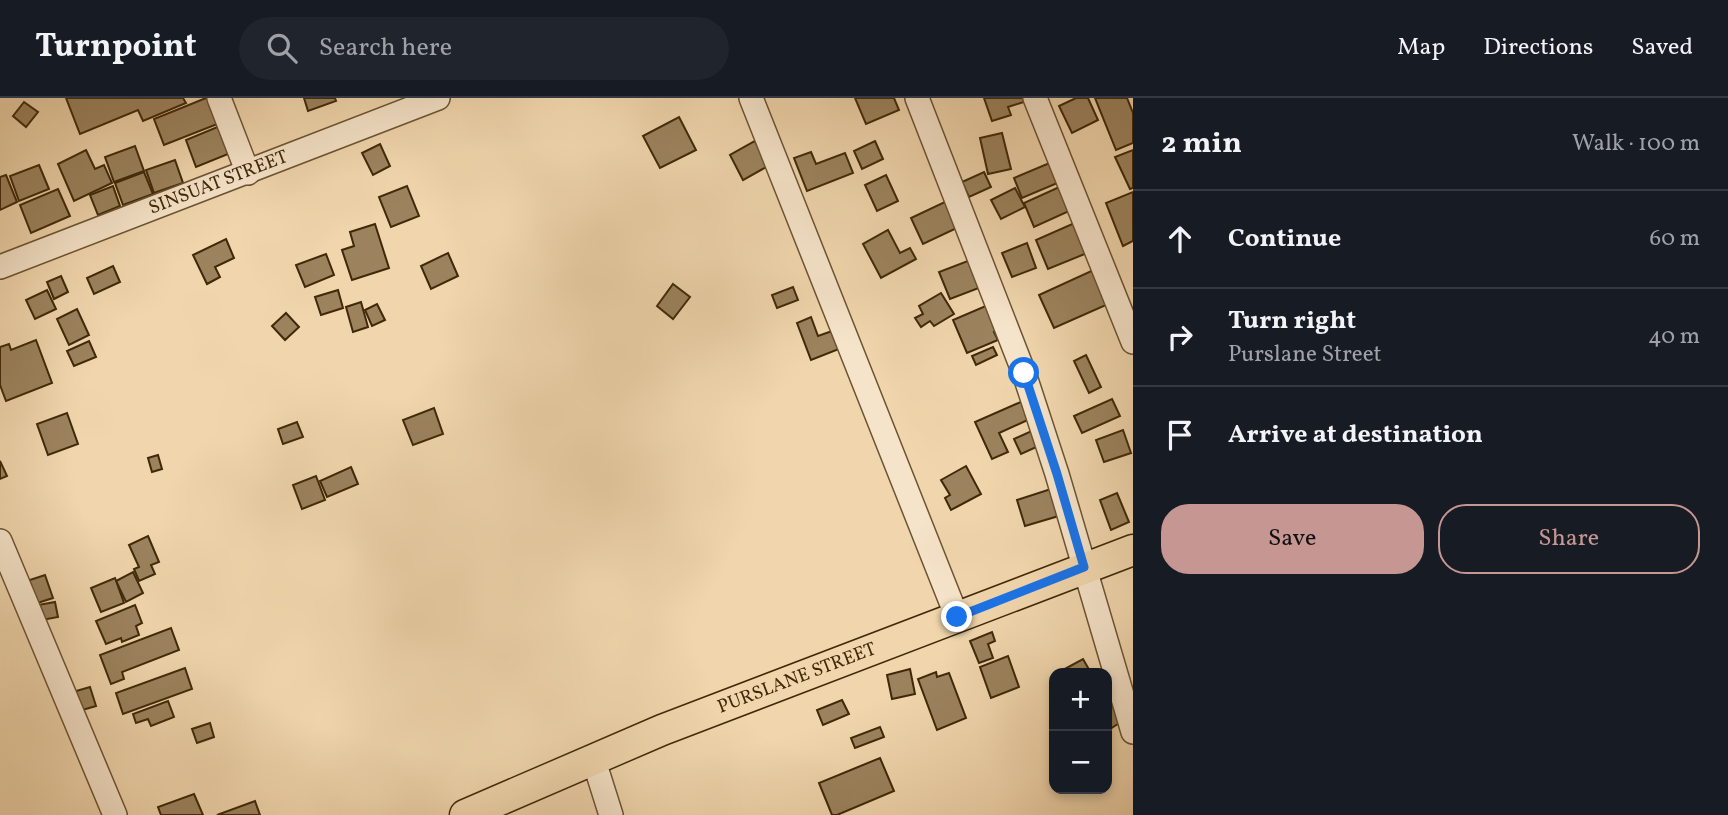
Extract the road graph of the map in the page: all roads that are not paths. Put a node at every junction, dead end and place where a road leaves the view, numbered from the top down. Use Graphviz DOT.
graph roads {
  1 [pos="219,98"];
  2 [pos="438,98"];
  3 [pos="751,98"];
  4 [pos="917,98"];
  5 [pos="1035,98"];
  6 [pos="248,173"];
  7 [pos="0,267"];
  8 [pos="1133,342"];
  9 [pos="0,541"];
  10 [pos="1133,550"];
  11 [pos="1084,567"];
  12 [pos="957,617"];
  13 [pos="1133,732"];
  14 [pos="594,761"];
  15 [pos="115,815"];
  16 [pos="465,815"];
  17 [pos="611,815"];
  1 -- 6 [label="street"];
  2 -- 6 [label="street, SINSUAT STREET"];
  3 -- 12 [label="street"];
  4 -- 11 [label="street"];
  5 -- 8 [label="street"];
  6 -- 7 [label="street, SINSUAT STREET"];
  9 -- 15 [label="street"];
  10 -- 11 [label="main road, PURSLANE STREET"];
  11 -- 12 [label="main road, PURSLANE STREET"];
  11 -- 13 [label="street"];
  12 -- 14 [label="main road, PURSLANE STREET"];
  14 -- 16 [label="main road, PURSLANE STREET"];
  14 -- 17 [label="street"];
}
